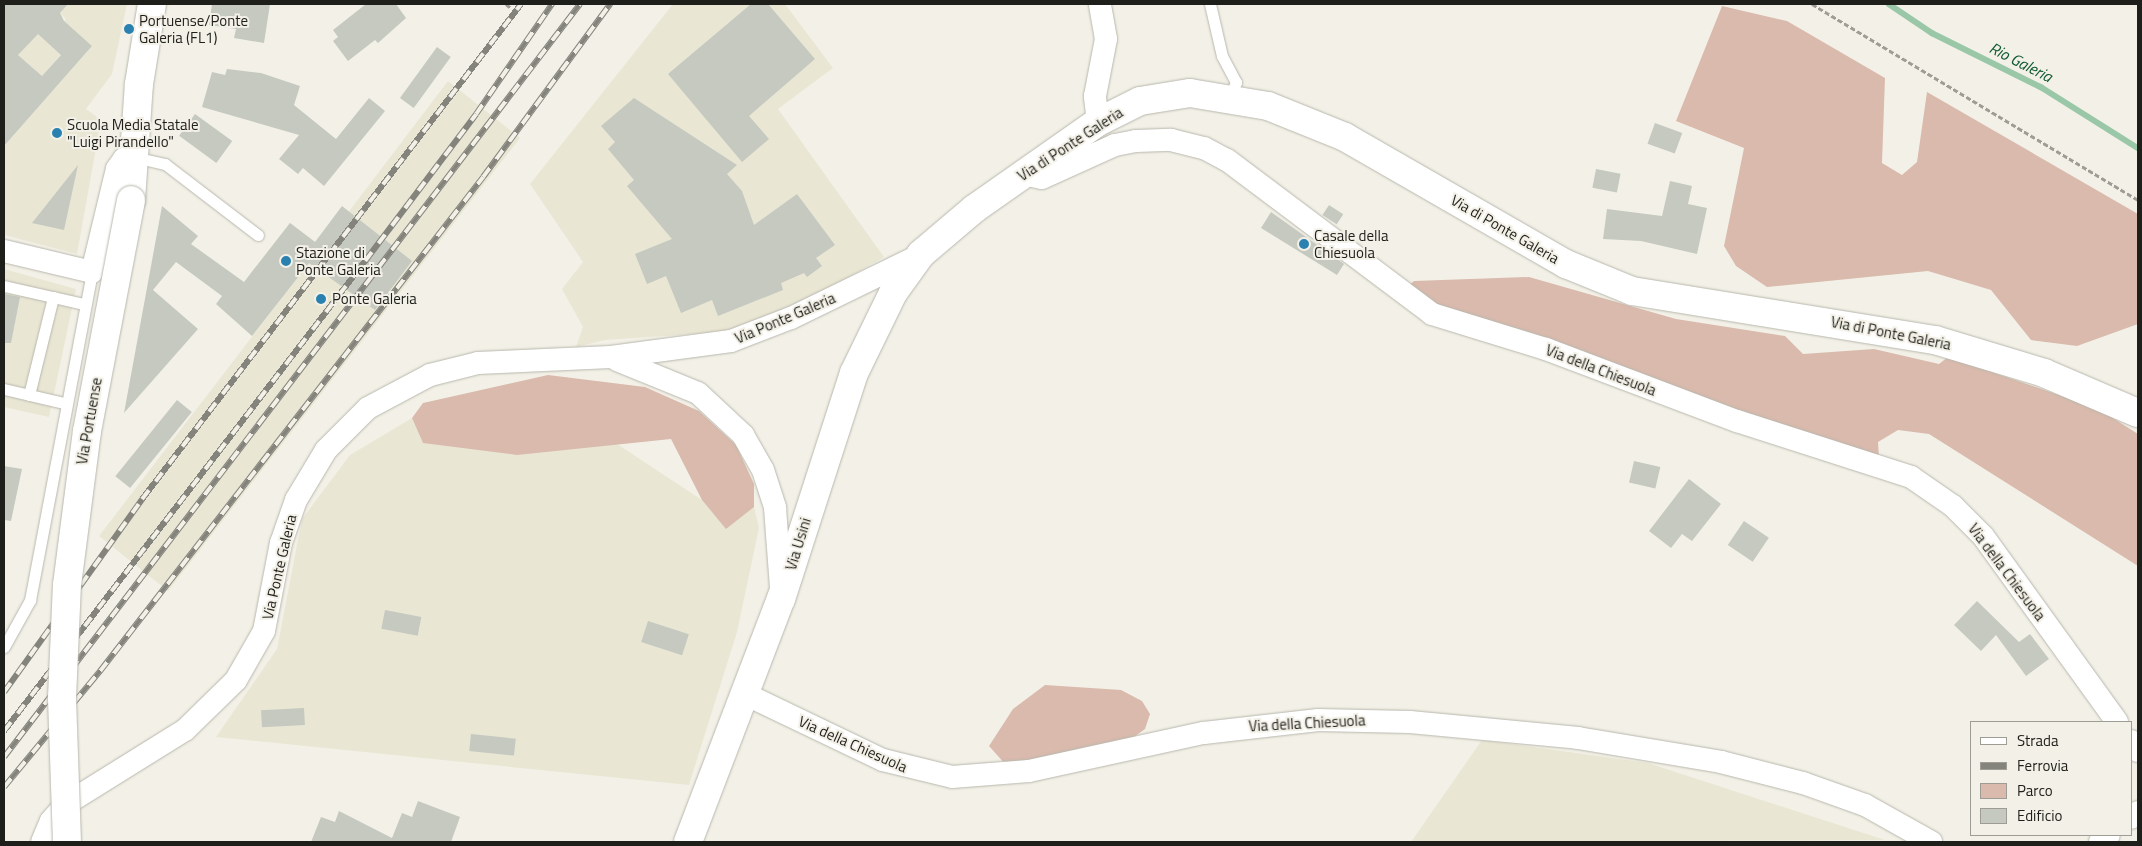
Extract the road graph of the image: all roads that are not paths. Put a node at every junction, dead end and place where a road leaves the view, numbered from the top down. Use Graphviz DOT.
graph roads {
  1 [pos="152,4"];
  2 [pos="1100,4"];
  3 [pos="1210,4"];
  4 [pos="1230,96"];
  5 [pos="1098,122"];
  6 [pos="134,157"];
  7 [pos="1023,174"];
  8 [pos="258,235"];
  9 [pos="4,251"];
  10 [pos="921,254"];
  11 [pos="92,272"];
  12 [pos="4,286"];
  13 [pos="53,297"];
  14 [pos="84,304"];
  15 [pos="611,357"];
  16 [pos="4,389"];
  17 [pos="29,396"];
  18 [pos="64,403"];
  19 [pos="2138,413"];
  20 [pos="781,599"];
  21 [pos="4,647"];
  22 [pos="746,694"];
  23 [pos="2116,721"];
  24 [pos="42,842"];
  25 [pos="67,842"];
  26 [pos="688,842"];
  27 [pos="1931,842"];
  1 -- 6 [label="main road, Via Portuense"];
  2 -- 5 [label="street"];
  3 -- 4 [label="lane"];
  4 -- 5 [label="main road, Via di Ponte Galeria"];
  4 -- 19 [label="main road, Via di Ponte Galeria"];
  5 -- 7 [label="main road, Via di Ponte Galeria"];
  6 -- 8 [label="lane"];
  6 -- 11 [label="street"];
  6 -- 25 [label="main road, Via Portuense, bridge"];
  7 -- 10 [label="main road, Via di Ponte Galeria"];
  7 -- 23 [label="street, Via della Chiesuola"];
  9 -- 11 [label="street"];
  10 -- 15 [label="street, Via Ponte Galeria"];
  10 -- 20 [label="main road, Via Usini"];
  11 -- 14 [label="lane"];
  12 -- 13 [label="lane"];
  13 -- 14 [label="lane"];
  13 -- 17 [label="lane"];
  14 -- 18 [label="lane"];
  15 -- 20 [label="street, Via Ponte Galeria"];
  15 -- 24 [label="street, Via Ponte Galeria"];
  16 -- 17 [label="lane"];
  17 -- 18 [label="lane"];
  18 -- 21 [label="lane"];
  20 -- 22 [label="main road, Via Usini"];
  22 -- 26 [label="main road, Via Usini"];
  22 -- 27 [label="street, Via della Chiesuola"];
}
